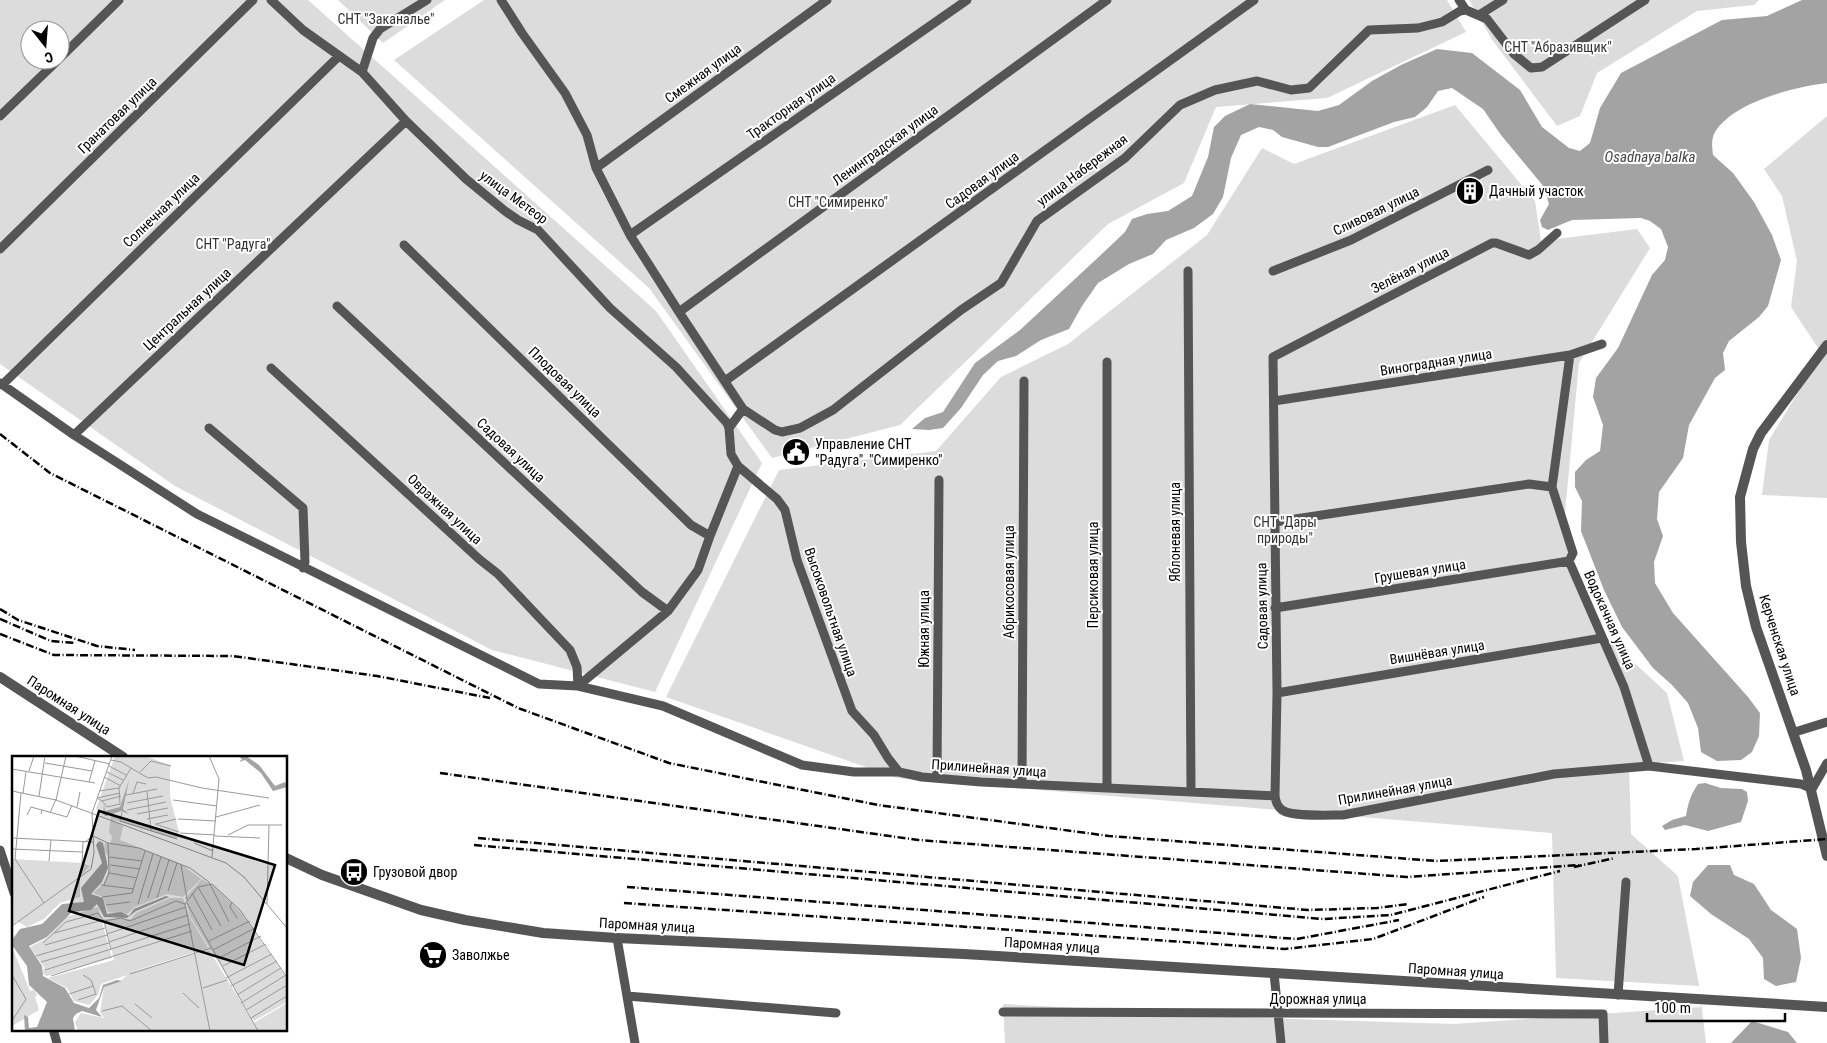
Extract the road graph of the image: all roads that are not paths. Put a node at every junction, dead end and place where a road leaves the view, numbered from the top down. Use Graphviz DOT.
graph roads {
  1 [pos="119,0"];
  2 [pos="253,0"];
  3 [pos="271,0"];
  4 [pos="427,0"];
  5 [pos="501,0"];
  6 [pos="827,0"];
  7 [pos="967,0"];
  8 [pos="1107,0"];
  9 [pos="1254,0"];
  10 [pos="1460,0"];
  11 [pos="1503,0"];
  12 [pos="1645,0"];
  13 [pos="1466,10"];
  14 [pos="1479,15"];
  15 [pos="70,48"];
  16 [pos="339,56"];
  17 [pos="48,70"];
  18 [pos="362,72"];
  19 [pos="0,116"];
  20 [pos="406,121"];
  21 [pos="596,168"];
  22 [pos="1488,170"];
  23 [pos="1557,233"];
  24 [pos="630,235"];
  25 [pos="404,245"];
  26 [pos="0,249"];
  27 [pos="1188,271"];
  28 [pos="1274,271"];
  29 [pos="337,306"];
  30 [pos="679,312"];
  31 [pos="1602,344"];
  32 [pos="1827,345"];
  33 [pos="1570,355"];
  34 [pos="1274,357"];
  35 [pos="1107,362"];
  36 [pos="270,368"];
  37 [pos="725,381"];
  38 [pos="1024,381"];
  39 [pos="1,384"];
  40 [pos="1274,401"];
  41 [pos="743,409"];
  42 [pos="209,428"];
  43 [pos="729,428"];
  44 [pos="74,435"];
  45 [pos="738,466"];
  46 [pos="939,480"];
  47 [pos="1552,487"];
  48 [pos="1274,522"];
  49 [pos="710,536"];
  50 [pos="1569,561"];
  51 [pos="303,568"];
  52 [pos="1275,608"];
  53 [pos="668,611"];
  54 [pos="1602,638"];
  55 [pos="0,676"];
  56 [pos="578,686"];
  57 [pos="1276,692"];
  58 [pos="1827,722"];
  59 [pos="1794,732"];
  60 [pos="121,756"];
  61 [pos="1827,764"];
  62 [pos="1649,766"];
  63 [pos="899,772"];
  64 [pos="937,778"];
  65 [pos="1022,784"];
  66 [pos="1107,788"];
  67 [pos="1812,788"];
  68 [pos="1191,792"];
  69 [pos="1275,796"];
  70 [pos="0,850"];
  71 [pos="1827,856"];
  72 [pos="288,859"];
  73 [pos="1626,882"];
  74 [pos="12,887"];
  75 [pos="617,938"];
  76 [pos="1274,973"];
  77 [pos="1618,995"];
  78 [pos="627,996"];
  79 [pos="1827,1007"];
  80 [pos="1003,1012"];
  81 [pos="836,1013"];
  82 [pos="1278,1013"];
  83 [pos="53,1030"];
  84 [pos="56,1043"];
  85 [pos="635,1043"];
  86 [pos="1281,1043"];
  87 [pos="1604,1043"];
  1 -- 15 [label="street"];
  2 -- 26 [label="street, Гранатовая улица"];
  3 -- 16 [label="street, улица Метеор"];
  4 -- 18 [label="street"];
  5 -- 21 [label="street"];
  6 -- 21 [label="street, Смежная улица"];
  7 -- 24 [label="street, Тракторная улица"];
  8 -- 30 [label="street, Ленинградская улица"];
  9 -- 37 [label="street, Садовая улица"];
  10 -- 13 [label="street"];
  11 -- 14 [label="street"];
  12 -- 14 [label="street"];
  13 -- 14 [label="street"];
  13 -- 41 [label="street, улица Набережная"];
  16 -- 18 [label="street, улица Метеор"];
  16 -- 39 [label="street, Солнечная улица"];
  17 -- 19 [label="street"];
  18 -- 20 [label="street, улица Метеор"];
  20 -- 43 [label="street, улица Метеор"];
  20 -- 44 [label="street, Центральная улица"];
  21 -- 24 [label="street"];
  22 -- 28 [label="street, Сливовая улица"];
  23 -- 34 [label="street, Зелёная улица"];
  24 -- 30 [label="street"];
  25 -- 49 [label="street, Плодовая улица"];
  27 -- 68 [label="street, Яблоневая улица"];
  29 -- 53 [label="street, Садовая улица"];
  30 -- 37 [label="street"];
  31 -- 33 [label="street, Виноградная улица"];
  32 -- 59 [label="street, Керченская улица"];
  33 -- 40 [label="street, Виноградная улица"];
  33 -- 47 [label="street, Водокачная улица"];
  34 -- 40 [label="street, Садовая улица"];
  35 -- 66 [label="street, Персиковая улица"];
  36 -- 56 [label="street, Овражная улица"];
  37 -- 41 [label="street"];
  38 -- 65 [label="street, Абрикосовая улица"];
  39 -- 44 [label="street, Прилинейная улица"];
  40 -- 48 [label="street, Садовая улица"];
  41 -- 43 [label="street"];
  42 -- 51 [label="street"];
  43 -- 45 [label="street"];
  44 -- 51 [label="street, Прилинейная улица"];
  45 -- 49 [label="street"];
  45 -- 63 [label="street, Высоковольтная улица"];
  46 -- 64 [label="street, Южная улица"];
  47 -- 48 [label="street"];
  47 -- 50 [label="street, Водокачная улица"];
  48 -- 52 [label="street, Садовая улица"];
  49 -- 53 [label="street"];
  50 -- 52 [label="street, Грушевая улица"];
  50 -- 54 [label="street, Водокачная улица"];
  51 -- 56 [label="street, Прилинейная улица"];
  52 -- 57 [label="street, Садовая улица"];
  53 -- 56 [label="street"];
  54 -- 57 [label="street, Вишнёвая улица"];
  54 -- 62 [label="street, Водокачная улица"];
  55 -- 60 [label="street, Паромная улица"];
  56 -- 63 [label="street, Прилинейная улица"];
  57 -- 69 [label="street, Садовая улица"];
  58 -- 59 [label="street"];
  59 -- 67 [label="street, Керченская улица"];
  61 -- 67 [label="street"];
  62 -- 67 [label="street, Прилинейная улица"];
  62 -- 69 [label="street, Прилинейная улица"];
  63 -- 64 [label="street, Прилинейная улица"];
  64 -- 65 [label="street, Прилинейная улица"];
  65 -- 66 [label="street, Прилинейная улица"];
  66 -- 68 [label="street, Прилинейная улица"];
  67 -- 71 [label="street, Керченская улица"];
  68 -- 69 [label="street, Прилинейная улица"];
  70 -- 74 [label="street"];
  72 -- 75 [label="street, Паромная улица"];
  73 -- 77 [label="street"];
  75 -- 76 [label="street, Паромная улица"];
  75 -- 78 [label="street"];
  76 -- 77 [label="street, Паромная улица"];
  76 -- 82 [label="street"];
  77 -- 79 [label="street, Паромная улица"];
  78 -- 81 [label="street"];
  78 -- 85 [label="street"];
  80 -- 82 [label="street, Дорожная улица"];
  82 -- 86 [label="street"];
  82 -- 87 [label="street, Дорожная улица"];
  83 -- 84 [label="street"];
}
